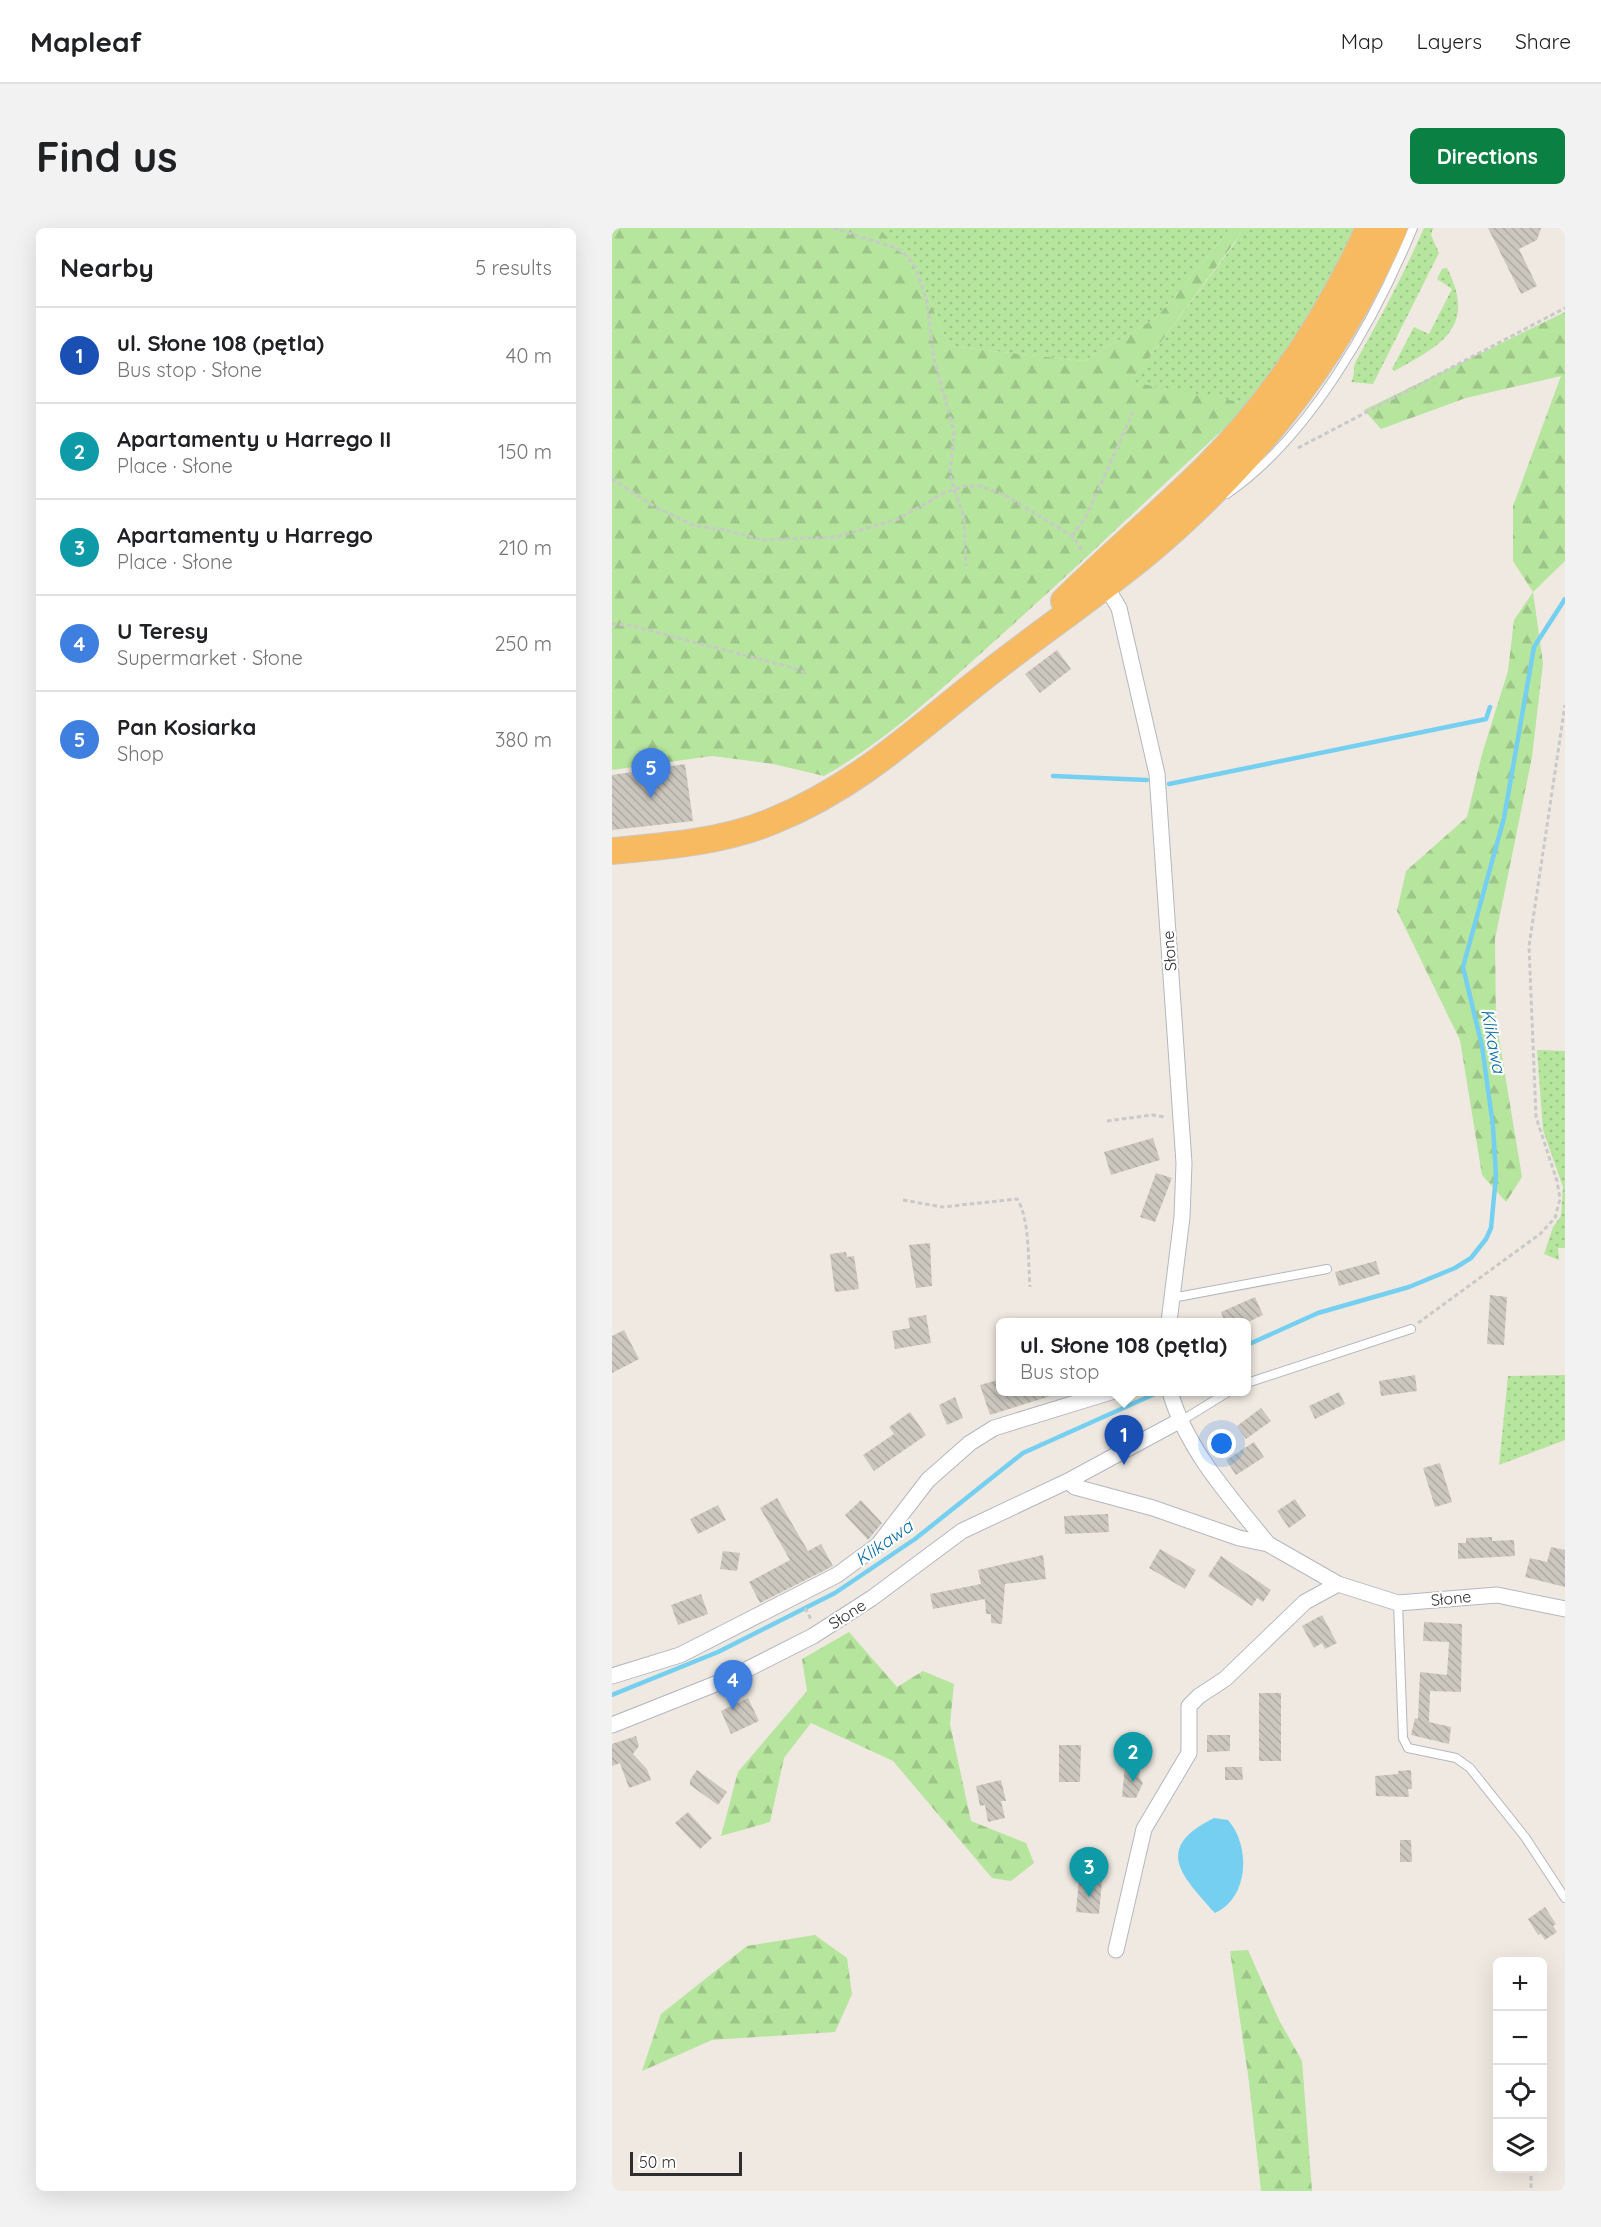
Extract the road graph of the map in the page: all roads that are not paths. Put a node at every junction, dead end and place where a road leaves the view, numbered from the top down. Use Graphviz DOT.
graph roads {
  1 [pos="1369,228"];
  2 [pos="1394,228"];
  3 [pos="1413,228"];
  4 [pos="1201,505"];
  5 [pos="1094,568"];
  6 [pos="612,851"];
  7 [pos="1327,1269"];
  8 [pos="1172,1298"];
  9 [pos="1170,1318"];
  10 [pos="1411,1329"];
  11 [pos="1251,1382"];
  12 [pos="1098,1396"];
  13 [pos="1221,1396"];
  14 [pos="1172,1398"];
  15 [pos="1179,1421"];
  16 [pos="1068,1481"];
  17 [pos="1268,1544"];
  18 [pos="1338,1584"];
  19 [pos="1398,1603"];
  20 [pos="1565,1610"];
  21 [pos="612,1676"];
  22 [pos="612,1725"];
  23 [pos="1565,1898"];
  24 [pos="1116,1950"];
  1 -- 5 [label="highway"];
  2 -- 4 [label="highway"];
  3 -- 4 [label="lane"];
  4 -- 5 [label="highway"];
  5 -- 6 [label="highway"];
  5 -- 8 [label="street, Słone"];
  7 -- 8 [label="lane"];
  8 -- 9 [label="street, Słone"];
  10 -- 11 [label="lane"];
  12 -- 21 [label="street"];
  13 -- 15 [label="lane"];
  14 -- 15 [label="street"];
  15 -- 16 [label="street, Słone"];
  15 -- 17 [label="street, Słone"];
  16 -- 17 [label="street, Słone"];
  16 -- 22 [label="street, Słone"];
  17 -- 18 [label="street, Słone"];
  18 -- 19 [label="street, Słone"];
  18 -- 24 [label="street"];
  19 -- 20 [label="street, Słone"];
  19 -- 23 [label="lane"];
}
